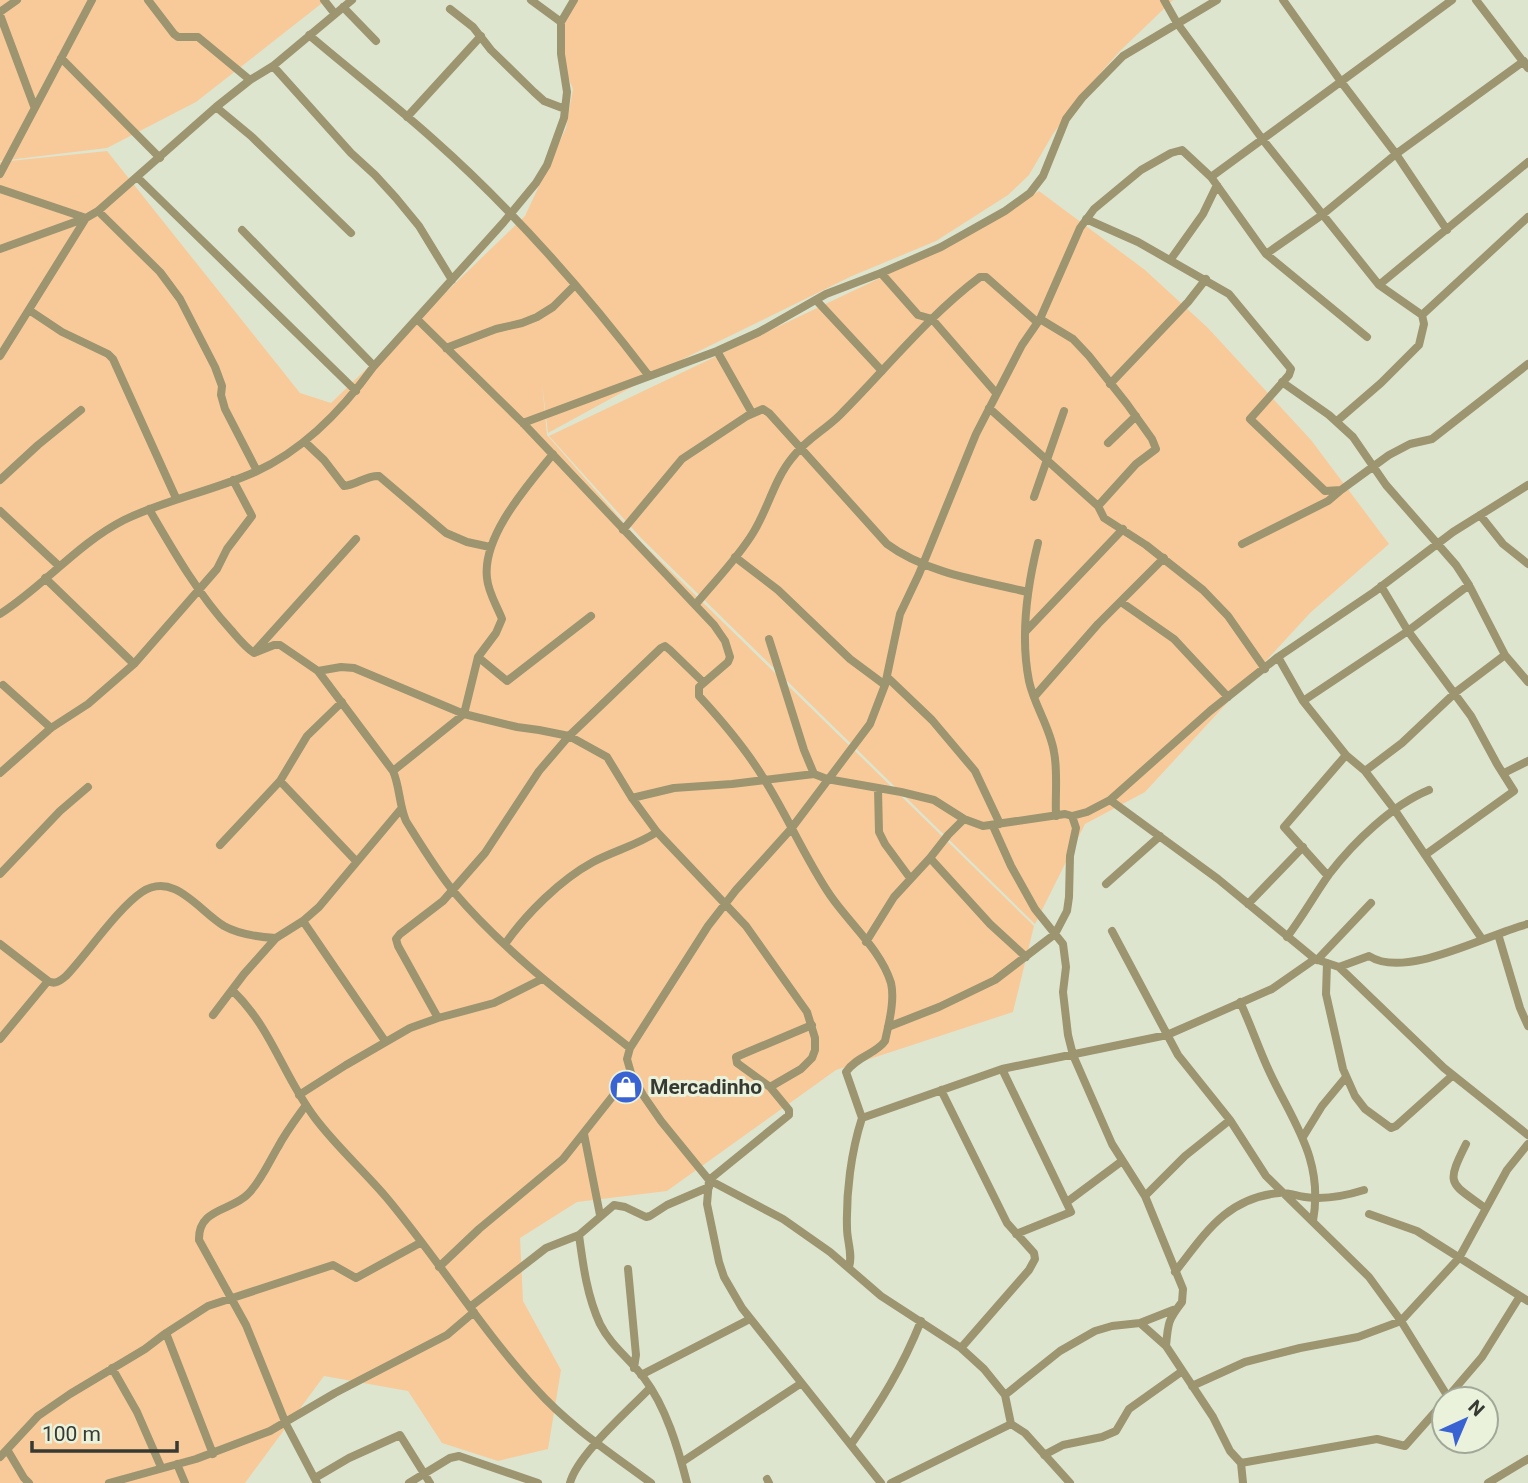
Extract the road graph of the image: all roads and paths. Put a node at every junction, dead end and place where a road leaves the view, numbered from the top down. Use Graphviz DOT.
graph roads {
  1 [pos="17,0"];
  2 [pos="92,0"];
  3 [pos="148,0"];
  4 [pos="324,0"];
  5 [pos="352,0"];
  6 [pos="530,0"];
  7 [pos="574,0"];
  8 [pos="1164,0"];
  9 [pos="1217,0"];
  10 [pos="1283,0"];
  11 [pos="1452,0"];
  12 [pos="1476,0"];
  13 [pos="343,7"];
  14 [pos="450,9"];
  15 [pos="0,14"];
  16 [pos="335,14"];
  17 [pos="561,22"];
  18 [pos="1177,23"];
  19 [pos="309,35"];
  20 [pos="481,36"];
  21 [pos="376,41"];
  22 [pos="61,58"];
  23 [pos="1526,65"];
  24 [pos="273,66"];
  25 [pos="250,79"];
  26 [pos="1342,83"];
  27 [pos="34,106"];
  28 [pos="216,107"];
  29 [pos="565,109"];
  30 [pos="407,117"];
  31 [pos="1264,140"];
  32 [pos="1396,154"];
  33 [pos="160,158"];
  34 [pos="1528,162"];
  35 [pos="0,174"];
  36 [pos="137,177"];
  37 [pos="1211,177"];
  38 [pos="1217,185"];
  39 [pos="0,189"];
  40 [pos="98,211"];
  41 [pos="510,214"];
  42 [pos="1322,215"];
  43 [pos="1528,217"];
  44 [pos="86,218"];
  45 [pos="1086,219"];
  46 [pos="242,230"];
  47 [pos="1447,230"];
  48 [pos="351,233"];
  49 [pos="0,249"];
  50 [pos="1266,254"];
  51 [pos="1171,259"];
  52 [pos="881,273"];
  53 [pos="1206,279"];
  54 [pos="452,280"];
  55 [pos="575,285"];
  56 [pos="1379,285"];
  57 [pos="816,300"];
  58 [pos="29,310"];
  59 [pos="1422,314"];
  60 [pos="417,318"];
  61 [pos="932,319"];
  62 [pos="1038,320"];
  63 [pos="1367,337"];
  64 [pos="446,348"];
  65 [pos="717,351"];
  66 [pos="0,355"];
  67 [pos="1528,364"];
  68 [pos="374,366"];
  69 [pos="882,371"];
  70 [pos="649,376"];
  71 [pos="1282,382"];
  72 [pos="1110,384"];
  73 [pos="356,391"];
  74 [pos="996,393"];
  75 [pos="989,408"];
  76 [pos="81,410"];
  77 [pos="1064,411"];
  78 [pos="752,413"];
  79 [pos="1136,416"];
  80 [pos="1337,421"];
  81 [pos="523,423"];
  82 [pos="305,442"];
  83 [pos="1108,443"];
  84 [pos="799,449"];
  85 [pos="553,454"];
  86 [pos="1047,458"];
  87 [pos="1372,466"];
  88 [pos="257,471"];
  89 [pos="0,480"];
  90 [pos="233,480"];
  91 [pos="1528,485"];
  92 [pos="1341,490"];
  93 [pos="1325,491"];
  94 [pos="1034,497"];
  95 [pos="176,498"];
  96 [pos="1328,501"];
  97 [pos="1098,506"];
  98 [pos="149,509"];
  99 [pos="0,511"];
  100 [pos="1480,515"];
  101 [pos="1123,529"];
  102 [pos="624,530"];
  103 [pos="356,539"];
  104 [pos="1038,543"];
  105 [pos="1438,543"];
  106 [pos="1242,544"];
  107 [pos="490,547"];
  108 [pos="735,557"];
  109 [pos="1164,558"];
  110 [pos="923,563"];
  111 [pos="1528,564"];
  112 [pos="59,566"];
  113 [pos="44,578"];
  114 [pos="1469,585"];
  115 [pos="1381,586"];
  116 [pos="198,589"];
  117 [pos="1028,592"];
  118 [pos="1121,602"];
  119 [pos="696,604"];
  120 [pos="1,611"];
  121 [pos="591,616"];
  122 [pos="1026,631"];
  123 [pos="1408,631"];
  124 [pos="769,639"];
  125 [pos="254,653"];
  126 [pos="1505,655"];
  127 [pos="478,657"];
  128 [pos="1278,657"];
  129 [pos="134,664"];
  130 [pos="1265,669"];
  131 [pos="318,671"];
  132 [pos="886,681"];
  133 [pos="1528,681"];
  134 [pos="703,682"];
  135 [pos="3,685"];
  136 [pos="1456,692"];
  137 [pos="1034,697"];
  138 [pos="1228,698"];
  139 [pos="1303,701"];
  140 [pos="342,702"];
  141 [pos="464,714"];
  142 [pos="51,728"];
  143 [pos="569,736"];
  144 [pos="1346,755"];
  145 [pos="1528,761"];
  146 [pos="393,771"];
  147 [pos="1366,771"];
  148 [pos="0,773"];
  149 [pos="1504,773"];
  150 [pos="814,774"];
  151 [pos="827,779"];
  152 [pos="765,780"];
  153 [pos="280,781"];
  154 [pos="88,787"];
  155 [pos="878,789"];
  156 [pos="1429,790"];
  157 [pos="632,798"];
  158 [pos="1111,800"];
  159 [pos="401,809"];
  160 [pos="1394,809"];
  161 [pos="1056,816"];
  162 [pos="1072,816"];
  163 [pos="964,819"];
  164 [pos="997,825"];
  165 [pos="791,829"];
  166 [pos="657,832"];
  167 [pos="1160,836"];
  168 [pos="220,845"];
  169 [pos="1303,847"];
  170 [pos="1425,855"];
  171 [pos="930,858"];
  172 [pos="356,861"];
  173 [pos="0,873"];
  174 [pos="1328,876"];
  175 [pos="909,878"];
  176 [pos="1106,884"];
  177 [pos="453,890"];
  178 [pos="1371,903"];
  179 [pos="724,904"];
  180 [pos="1248,904"];
  181 [pos="303,921"];
  182 [pos="1528,924"];
  183 [pos="1112,931"];
  184 [pos="1055,934"];
  185 [pos="1498,934"];
  186 [pos="1287,937"];
  187 [pos="276,938"];
  188 [pos="1482,939"];
  189 [pos="866,942"];
  190 [pos="0,944"];
  191 [pos="505,944"];
  192 [pos="1026,957"];
  193 [pos="1316,960"];
  194 [pos="1327,963"];
  195 [pos="1339,967"];
  196 [pos="542,979"];
  197 [pos="48,981"];
  198 [pos="232,990"];
  199 [pos="1240,1002"];
  200 [pos="213,1015"];
  201 [pos="438,1017"];
  202 [pos="812,1025"];
  203 [pos="888,1027"];
  204 [pos="1528,1027"];
  205 [pos="1167,1035"];
  206 [pos="0,1039"];
  207 [pos="385,1041"];
  208 [pos="630,1048"];
  209 [pos="1073,1055"];
  210 [pos="1002,1069"];
  211 [pos="631,1073"];
  212 [pos="1453,1075"];
  213 [pos="1346,1077"];
  214 [pos="770,1087"];
  215 [pos="941,1090"];
  216 [pos="299,1095"];
  217 [pos="306,1105"];
  218 [pos="862,1118"];
  219 [pos="1230,1120"];
  220 [pos="584,1134"];
  221 [pos="1528,1135"];
  222 [pos="1303,1137"];
  223 [pos="1466,1144"];
  224 [pos="1528,1144"];
  225 [pos="1122,1161"];
  226 [pos="709,1183"];
  227 [pos="1364,1190"];
  228 [pos="1281,1192"];
  229 [pos="1145,1196"];
  230 [pos="1317,1198"];
  231 [pos="1067,1202"];
  232 [pos="1485,1208"];
  233 [pos="1369,1214"];
  234 [pos="600,1215"];
  235 [pos="1313,1221"];
  236 [pos="1016,1234"];
  237 [pos="579,1235"];
  238 [pos="420,1243"];
  239 [pos="1459,1258"];
  240 [pos="439,1267"];
  241 [pos="849,1267"];
  242 [pos="628,1269"];
  243 [pos="1175,1272"];
  244 [pos="229,1298"];
  245 [pos="1524,1299"];
  246 [pos="472,1310"];
  247 [pos="1173,1311"];
  248 [pos="750,1319"];
  249 [pos="921,1321"];
  250 [pos="1401,1321"];
  251 [pos="1140,1323"];
  252 [pos="166,1333"];
  253 [pos="1166,1346"];
  254 [pos="961,1348"];
  255 [pos="113,1368"];
  256 [pos="634,1368"];
  257 [pos="1181,1372"];
  258 [pos="641,1375"];
  259 [pos="800,1384"];
  260 [pos="1438,1385"];
  261 [pos="1458,1385"];
  262 [pos="1192,1386"];
  263 [pos="650,1388"];
  264 [pos="1005,1395"];
  265 [pos="1430,1417"];
  266 [pos="286,1424"];
  267 [pos="1011,1424"];
  268 [pos="597,1443"];
  269 [pos="852,1443"];
  270 [pos="4,1454"];
  271 [pos="213,1454"];
  272 [pos="1044,1455"];
  273 [pos="1528,1459"];
  274 [pos="682,1462"];
  275 [pos="1241,1462"];
  276 [pos="177,1464"];
  277 [pos="161,1467"];
  278 [pos="424,1473"];
  279 [pos="316,1480"];
  280 [pos="26,1481"];
  281 [pos="109,1483"];
  282 [pos="186,1483"];
  283 [pos="409,1483"];
  284 [pos="430,1483"];
  285 [pos="538,1483"];
  286 [pos="570,1483"];
  287 [pos="651,1483"];
  288 [pos="687,1483"];
  289 [pos="881,1483"];
  290 [pos="891,1483"];
  291 [pos="1070,1483"];
  292 [pos="1243,1483"];
  293 [pos="1488,1483"];
  1 -- 15 [label="street"];
  2 -- 22 [label="street"];
  3 -- 25 [label="street"];
  4 -- 16 [label="street"];
  5 -- 13 [label="street"];
  6 -- 17 [label="street"];
  7 -- 17 [label="street"];
  8 -- 18 [label="street"];
  9 -- 18 [label="street"];
  10 -- 26 [label="street"];
  11 -- 26 [label="street"];
  12 -- 23 [label="street"];
  13 -- 16 [label="street"];
  13 -- 21 [label="street"];
  14 -- 20 [label="street"];
  15 -- 27 [label="street"];
  16 -- 19 [label="street"];
  17 -- 29 [label="street"];
  18 -- 31 [label="street"];
  18 -- 52 [label="street"];
  19 -- 24 [label="street"];
  19 -- 30 [label="street"];
  20 -- 29 [label="street"];
  20 -- 30 [label="street"];
  22 -- 27 [label="street"];
  22 -- 33 [label="street"];
  23 -- 32 [label="street"];
  24 -- 25 [label="street"];
  24 -- 54 [label="street"];
  25 -- 28 [label="street"];
  26 -- 31 [label="street"];
  26 -- 32 [label="street"];
  27 -- 35 [label="street"];
  28 -- 33 [label="street"];
  28 -- 48 [label="street"];
  29 -- 41 [label="street"];
  30 -- 41 [label="street"];
  31 -- 37 [label="street"];
  31 -- 42 [label="street"];
  32 -- 42 [label="street"];
  32 -- 47 [label="street"];
  33 -- 36 [label="street"];
  34 -- 47 [label="street"];
  36 -- 40 [label="street"];
  36 -- 73 [label="street"];
  37 -- 38 [label="street"];
  37 -- 45 [label="street"];
  38 -- 50 [label="street"];
  38 -- 51 [label="street"];
  39 -- 44 [label="street"];
  40 -- 44 [label="street"];
  40 -- 88 [label="street"];
  41 -- 54 [label="street"];
  41 -- 55 [label="street"];
  42 -- 50 [label="street"];
  42 -- 56 [label="street"];
  43 -- 59 [label="street"];
  44 -- 49 [label="street"];
  44 -- 58 [label="street"];
  45 -- 51 [label="street"];
  45 -- 62 [label="street"];
  46 -- 68 [label="street"];
  47 -- 56 [label="street"];
  50 -- 63 [label="street"];
  51 -- 53 [label="street"];
  52 -- 57 [label="street"];
  52 -- 61 [label="street"];
  53 -- 71 [label="street"];
  53 -- 72 [label="street"];
  54 -- 60 [label="street"];
  55 -- 64 [label="street"];
  55 -- 70 [label="street"];
  56 -- 59 [label="street"];
  57 -- 65 [label="street"];
  57 -- 69 [label="street"];
  58 -- 66 [label="street"];
  58 -- 95 [label="street"];
  59 -- 80 [label="street"];
  60 -- 64 [label="street"];
  60 -- 68 [label="street"];
  61 -- 62 [label="street"];
  61 -- 69 [label="street"];
  61 -- 74 [label="street"];
  62 -- 72 [label="street"];
  62 -- 74 [label="street"];
  64 -- 81 [label="street"];
  65 -- 70 [label="street"];
  65 -- 78 [label="street"];
  67 -- 87 [label="street"];
  68 -- 73 [label="street"];
  69 -- 84 [label="street"];
  70 -- 81 [label="street"];
  71 -- 80 [label="street"];
  71 -- 93 [label="street"];
  72 -- 79 [label="street"];
  73 -- 82 [label="street"];
  74 -- 75 [label="street"];
  75 -- 86 [label="street"];
  75 -- 110 [label="street"];
  76 -- 89 [label="street"];
  77 -- 86 [label="street"];
  78 -- 84 [label="street"];
  78 -- 102 [label="street"];
  79 -- 83 [label="street"];
  79 -- 97 [label="street"];
  80 -- 87 [label="street"];
  81 -- 85 [label="street"];
  82 -- 88 [label="street"];
  82 -- 107 [label="street"];
  84 -- 108 [label="street"];
  84 -- 110 [label="street"];
  85 -- 102 [label="street"];
  85 -- 107 [label="street"];
  86 -- 94 [label="street"];
  86 -- 97 [label="street"];
  87 -- 92 [label="street"];
  87 -- 105 [label="street"];
  88 -- 90 [label="street"];
  90 -- 95 [label="street"];
  90 -- 116 [label="street"];
  91 -- 100 [label="street"];
  92 -- 93 [label="street"];
  92 -- 96 [label="street"];
  93 -- 96 [label="street"];
  95 -- 98 [label="street"];
  96 -- 106 [label="street"];
  97 -- 101 [label="street"];
  98 -- 112 [label="street"];
  98 -- 116 [label="street"];
  99 -- 112 [label="street"];
  100 -- 105 [label="street"];
  100 -- 111 [label="street"];
  101 -- 109 [label="street"];
  101 -- 122 [label="street"];
  102 -- 119 [label="street"];
  103 -- 125 [label="street"];
  104 -- 117 [label="street"];
  105 -- 114 [label="street"];
  105 -- 115 [label="street"];
  107 -- 127 [label="street"];
  108 -- 119 [label="street"];
  108 -- 132 [label="street"];
  109 -- 118 [label="street"];
  109 -- 130 [label="street"];
  110 -- 117 [label="street"];
  110 -- 132 [label="street"];
  112 -- 113 [label="street"];
  113 -- 120 [label="street"];
  113 -- 129 [label="street"];
  114 -- 123 [label="street"];
  114 -- 126 [label="street"];
  115 -- 123 [label="street"];
  115 -- 128 [label="street"];
  116 -- 125 [label="street"];
  116 -- 129 [label="street"];
  117 -- 122 [label="street"];
  118 -- 137 [label="street"];
  118 -- 138 [label="street"];
  119 -- 134 [label="street"];
  121 -- 127 [label="street"];
  122 -- 137 [label="street"];
  123 -- 136 [label="street"];
  123 -- 139 [label="street"];
  124 -- 150 [label="street"];
  125 -- 131 [label="street"];
  126 -- 133 [label="street"];
  126 -- 136 [label="street"];
  127 -- 141 [label="street"];
  128 -- 130 [label="street"];
  128 -- 139 [label="street"];
  129 -- 142 [label="street"];
  130 -- 138 [label="street"];
  131 -- 140 [label="street"];
  131 -- 141 [label="street"];
  132 -- 151 [label="street"];
  132 -- 164 [label="street"];
  134 -- 143 [label="street"];
  134 -- 152 [label="street"];
  135 -- 142 [label="street"];
  136 -- 147 [label="street"];
  136 -- 149 [label="street"];
  137 -- 161 [label="street"];
  138 -- 158 [label="street"];
  139 -- 144 [label="street"];
  140 -- 146 [label="street"];
  140 -- 153 [label="street"];
  141 -- 143 [label="street"];
  141 -- 146 [label="street"];
  142 -- 148 [label="street"];
  143 -- 157 [label="street"];
  143 -- 177 [label="street"];
  144 -- 147 [label="street"];
  144 -- 169 [label="street"];
  145 -- 149 [label="street"];
  146 -- 159 [label="street"];
  147 -- 160 [label="street"];
  149 -- 170 [label="street"];
  150 -- 151 [label="street"];
  150 -- 152 [label="street"];
  151 -- 155 [label="street"];
  151 -- 165 [label="street"];
  152 -- 157 [label="street"];
  152 -- 165 [label="street"];
  153 -- 168 [label="street"];
  153 -- 172 [label="street"];
  154 -- 173 [label="street"];
  155 -- 163 [label="street"];
  155 -- 175 [label="street"];
  156 -- 160 [label="street"];
  157 -- 166 [label="street"];
  158 -- 162 [label="street"];
  158 -- 167 [label="street"];
  159 -- 172 [label="street"];
  159 -- 177 [label="street"];
  160 -- 170 [label="street"];
  160 -- 174 [label="street"];
  161 -- 162 [label="street"];
  161 -- 164 [label="street"];
  162 -- 184 [label="street"];
  163 -- 164 [label="street"];
  163 -- 171 [label="street"];
  164 -- 184 [label="street"];
  165 -- 179 [label="street"];
  165 -- 189 [label="street"];
  166 -- 179 [label="street"];
  166 -- 191 [label="street"];
  167 -- 176 [label="street"];
  167 -- 180 [label="street"];
  169 -- 174 [label="street"];
  169 -- 180 [label="street"];
  170 -- 188 [label="street"];
  171 -- 175 [label="street"];
  171 -- 192 [label="street"];
  172 -- 181 [label="street"];
  174 -- 186 [label="street"];
  175 -- 189 [label="street"];
  177 -- 191 [label="street"];
  177 -- 201 [label="street"];
  178 -- 193 [label="street"];
  179 -- 202 [label="street"];
  179 -- 208 [label="street"];
  180 -- 186 [label="street"];
  181 -- 187 [label="street"];
  181 -- 207 [label="street"];
  182 -- 185 [label="street"];
  183 -- 205 [label="street"];
  184 -- 192 [label="street"];
  184 -- 209 [label="street"];
  185 -- 188 [label="street"];
  185 -- 204 [label="street"];
  186 -- 193 [label="street"];
  187 -- 197 [label="street"];
  187 -- 198 [label="street"];
  188 -- 195 [label="street"];
  189 -- 203 [label="street"];
  190 -- 197 [label="street"];
  191 -- 196 [label="street"];
  192 -- 203 [label="street"];
  193 -- 194 [label="street"];
  193 -- 199 [label="street"];
  194 -- 195 [label="street"];
  194 -- 213 [label="street"];
  195 -- 212 [label="street"];
  196 -- 201 [label="street"];
  196 -- 208 [label="street"];
  197 -- 206 [label="street"];
  198 -- 200 [label="street"];
  198 -- 216 [label="street"];
  199 -- 205 [label="street"];
  199 -- 222 [label="street"];
  201 -- 207 [label="street"];
  202 -- 214 [label="street"];
  202 -- 214 [label="street"];
  203 -- 218 [label="street"];
  205 -- 209 [label="street"];
  205 -- 219 [label="street"];
  207 -- 216 [label="street"];
  208 -- 211 [label="street"];
  209 -- 210 [label="street"];
  209 -- 225 [label="street"];
  210 -- 215 [label="street"];
  210 -- 231 [label="street"];
  211 -- 220 [label="street"];
  211 -- 226 [label="street"];
  212 -- 213 [label="street"];
  212 -- 221 [label="street"];
  213 -- 222 [label="street"];
  214 -- 226 [label="street"];
  215 -- 218 [label="street"];
  215 -- 236 [label="street"];
  216 -- 217 [label="street"];
  217 -- 238 [label="street"];
  217 -- 244 [label="street"];
  218 -- 241 [label="street"];
  219 -- 228 [label="street"];
  219 -- 229 [label="street"];
  220 -- 234 [label="street"];
  220 -- 240 [label="street"];
  222 -- 230 [label="street"];
  223 -- 232 [label="street"];
  224 -- 232 [label="street"];
  225 -- 229 [label="street"];
  225 -- 231 [label="street"];
  226 -- 234 [label="street"];
  226 -- 241 [label="street"];
  226 -- 248 [label="street"];
  227 -- 230 [label="street"];
  228 -- 230 [label="street"];
  228 -- 235 [label="street"];
  228 -- 243 [label="street"];
  229 -- 243 [label="street"];
  230 -- 235 [label="street"];
  231 -- 236 [label="street"];
  232 -- 239 [label="street"];
  233 -- 239 [label="street"];
  234 -- 237 [label="street"];
  235 -- 250 [label="street"];
  236 -- 254 [label="street"];
  237 -- 246 [label="street"];
  237 -- 256 [label="street"];
  238 -- 240 [label="street"];
  238 -- 244 [label="street"];
  239 -- 245 [label="street"];
  239 -- 250 [label="street"];
  240 -- 246 [label="street"];
  241 -- 249 [label="street"];
  242 -- 256 [label="street"];
  243 -- 247 [label="street"];
  244 -- 252 [label="street"];
  244 -- 266 [label="street"];
  245 -- 261 [label="street"];
  246 -- 266 [label="street"];
  246 -- 268 [label="street"];
  247 -- 251 [label="street"];
  247 -- 253 [label="street"];
  248 -- 258 [label="street"];
  248 -- 259 [label="street"];
  249 -- 254 [label="street"];
  249 -- 269 [label="street"];
  250 -- 260 [label="street"];
  250 -- 262 [label="street"];
  251 -- 253 [label="street"];
  251 -- 264 [label="street"];
  252 -- 255 [label="street"];
  252 -- 271 [label="street"];
  253 -- 257 [label="street"];
  254 -- 264 [label="street"];
  255 -- 270 [label="street"];
  255 -- 277 [label="street"];
  256 -- 258 [label="street"];
  257 -- 262 [label="street"];
  257 -- 272 [label="street"];
  258 -- 263 [label="street"];
  259 -- 269 [label="street"];
  259 -- 274 [label="street"];
  262 -- 275 [label="street"];
  263 -- 268 [label="street"];
  263 -- 274 [label="street"];
  264 -- 267 [label="street"];
  265 -- 275 [label="street"];
  266 -- 271 [label="street"];
  266 -- 279 [label="street"];
  267 -- 272 [label="street"];
  267 -- 290 [label="street"];
  268 -- 286 [label="street"];
  268 -- 287 [label="street"];
  269 -- 289 [label="street"];
  270 -- 280 [label="street"];
  271 -- 276 [label="street"];
  272 -- 291 [label="street"];
  273 -- 293 [label="street"];
  274 -- 288 [label="street"];
  275 -- 292 [label="street"];
  276 -- 277 [label="street"];
  276 -- 282 [label="street"];
  277 -- 281 [label="street"];
  278 -- 279 [label="street"];
  278 -- 283 [label="street"];
  278 -- 284 [label="street"];
  278 -- 285 [label="street"];
}
